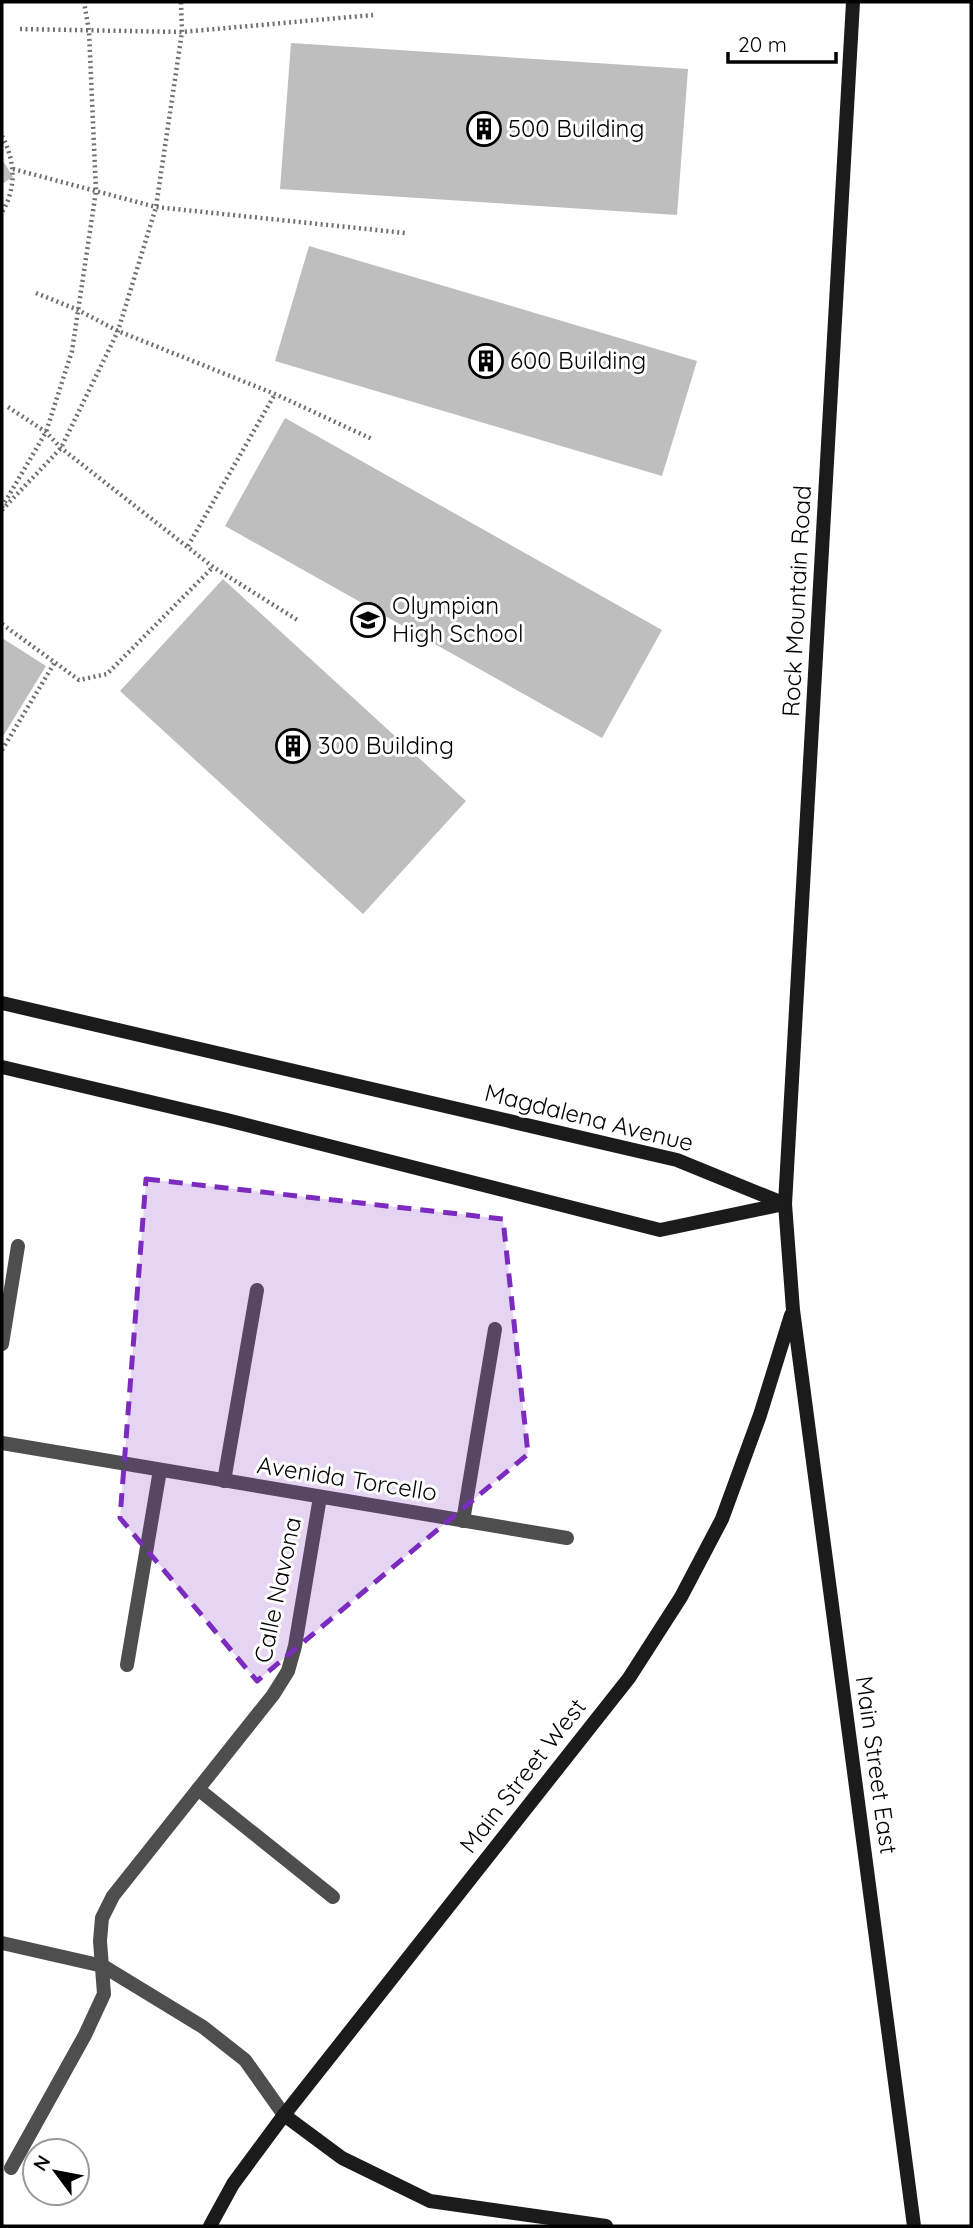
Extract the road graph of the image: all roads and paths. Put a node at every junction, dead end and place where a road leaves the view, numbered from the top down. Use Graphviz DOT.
graph roads {
  1 [pos="84,2"];
  2 [pos="181,2"];
  3 [pos="853,2"];
  4 [pos="373,15"];
  5 [pos="20,29"];
  6 [pos="89,30"];
  7 [pos="183,32"];
  8 [pos="2,136"];
  9 [pos="13,169"];
  10 [pos="96,191"];
  11 [pos="156,207"];
  12 [pos="2,212"];
  13 [pos="405,233"];
  14 [pos="36,293"];
  15 [pos="78,310"];
  16 [pos="118,331"];
  17 [pos="275,394"];
  18 [pos="8,407"];
  19 [pos="46,432"];
  20 [pos="372,439"];
  21 [pos="61,448"];
  22 [pos="2,509"];
  23 [pos="188,546"];
  24 [pos="213,567"];
  25 [pos="299,621"];
  26 [pos="2,624"];
  27 [pos="54,663"];
  28 [pos="2,750"];
  29 [pos="2,1003"];
  30 [pos="2,1067"];
  31 [pos="785,1203"];
  32 [pos="18,1246"];
  33 [pos="257,1290"];
  34 [pos="793,1310"];
  35 [pos="495,1329"];
  36 [pos="2,1344"];
  37 [pos="2,1443"];
  38 [pos="160,1470"];
  39 [pos="224,1481"];
  40 [pos="320,1497"];
  41 [pos="463,1521"];
  42 [pos="567,1538"];
  43 [pos="127,1665"];
  44 [pos="198,1789"];
  45 [pos="333,1897"];
  46 [pos="2,1943"];
  47 [pos="103,1966"];
  48 [pos="284,2115"];
  49 [pos="11,2168"];
  50 [pos="210,2226"];
  51 [pos="606,2226"];
  52 [pos="914,2226"];
  1 -- 6 [label="path"];
  2 -- 7 [label="path"];
  3 -- 31 [label="street, Rock Mountain Road"];
  4 -- 7 [label="path"];
  5 -- 6 [label="path"];
  6 -- 7 [label="path"];
  6 -- 10 [label="path"];
  7 -- 11 [label="path"];
  8 -- 9 [label="path"];
  9 -- 10 [label="path"];
  9 -- 12 [label="path"];
  10 -- 11 [label="path"];
  10 -- 15 [label="path"];
  11 -- 13 [label="path"];
  11 -- 16 [label="path"];
  14 -- 15 [label="path"];
  15 -- 16 [label="path"];
  15 -- 19 [label="path"];
  16 -- 17 [label="path"];
  16 -- 21 [label="path"];
  17 -- 20 [label="path"];
  17 -- 23 [label="path"];
  18 -- 19 [label="path"];
  19 -- 21 [label="path"];
  19 -- 22 [label="path"];
  21 -- 22 [label="path"];
  21 -- 23 [label="path"];
  23 -- 24 [label="path"];
  24 -- 25 [label="path"];
  24 -- 27 [label="path"];
  26 -- 27 [label="path"];
  27 -- 28 [label="path"];
  29 -- 31 [label="street, Magdalena Avenue"];
  30 -- 31 [label="street"];
  31 -- 34 [label="street, Rock Mountain Road"];
  32 -- 36 [label="street"];
  33 -- 39 [label="street, Avenida Torcello"];
  34 -- 48 [label="street, Main Street West"];
  34 -- 52 [label="street, Main Street East"];
  35 -- 41 [label="street, Avenida Torcello"];
  37 -- 38 [label="street, Avenida Torcello"];
  38 -- 39 [label="street, Avenida Torcello"];
  38 -- 43 [label="street"];
  39 -- 40 [label="street, Avenida Torcello"];
  40 -- 41 [label="street, Avenida Torcello"];
  40 -- 44 [label="street, Calle Navona"];
  41 -- 42 [label="street, Avenida Torcello"];
  44 -- 45 [label="street"];
  44 -- 47 [label="street, Calle Navona"];
  46 -- 47 [label="street"];
  47 -- 48 [label="street"];
  47 -- 49 [label="street, Calle Navona"];
  48 -- 50 [label="street, Main Street West"];
  48 -- 51 [label="street"];
}
